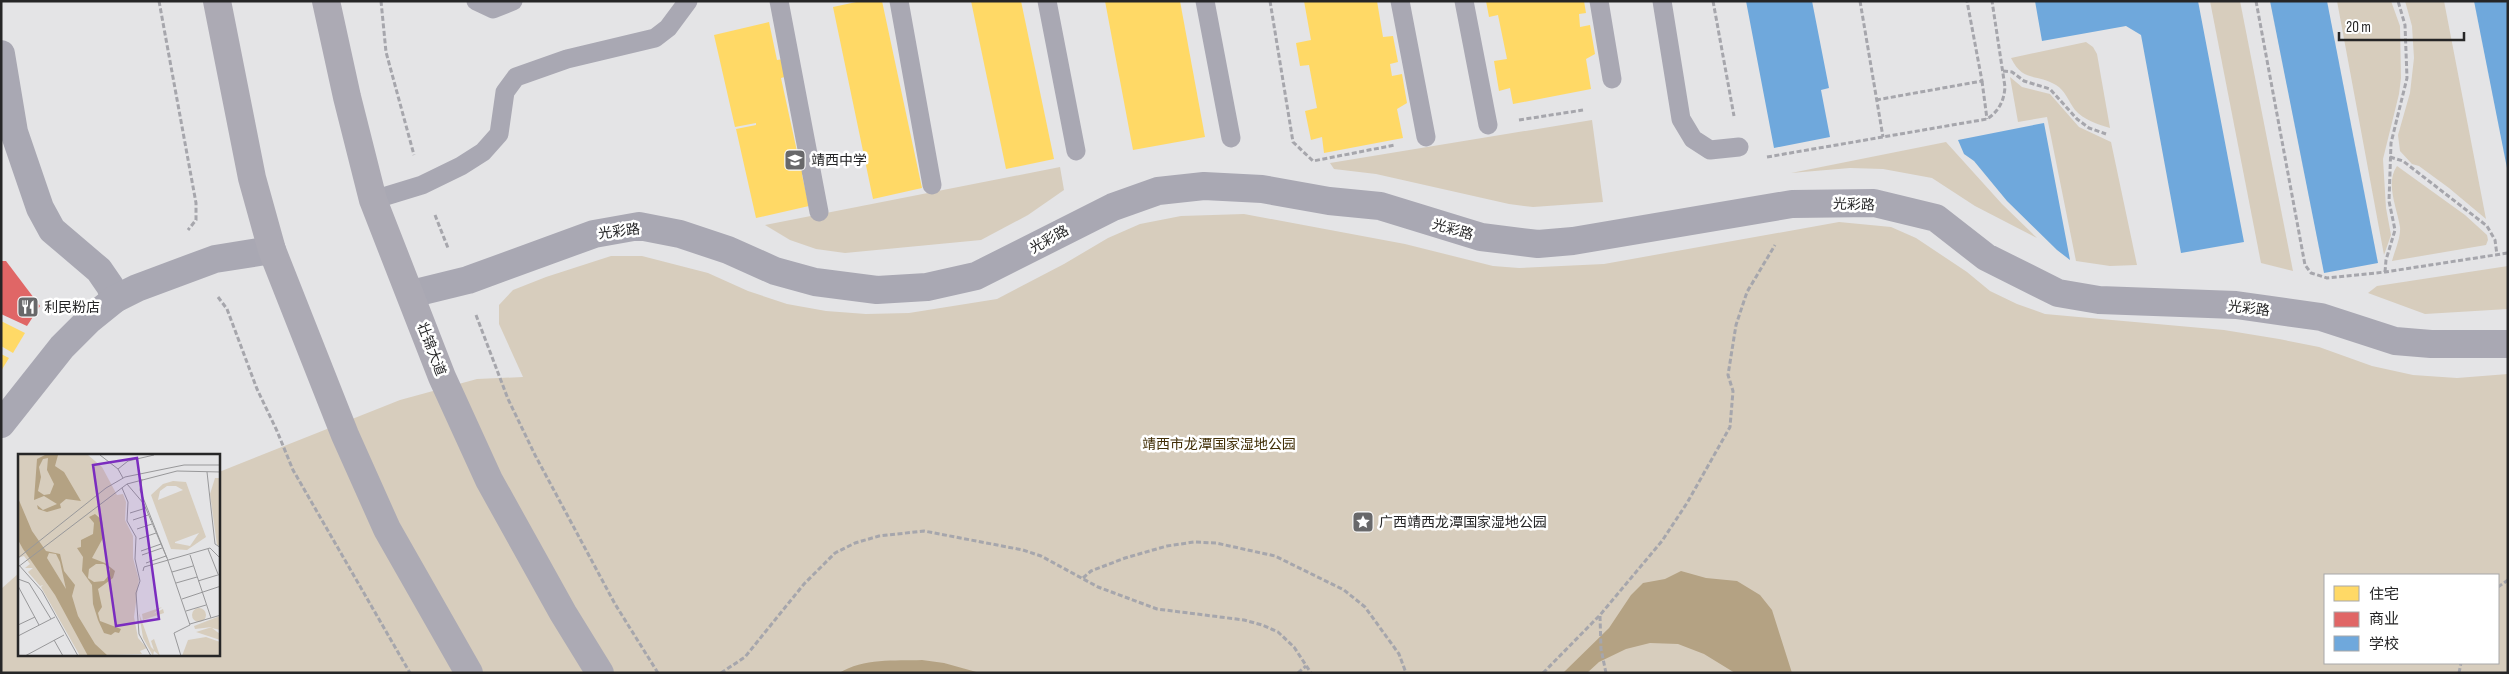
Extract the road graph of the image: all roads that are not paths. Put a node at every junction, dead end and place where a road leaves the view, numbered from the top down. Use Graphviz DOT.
graph roads {
  1 [pos="217,1"];
  2 [pos="326,1"];
  3 [pos="476,1"];
  4 [pos="513,1"];
  5 [pos="688,1"];
  6 [pos="779,1"];
  7 [pos="899,1"];
  8 [pos="1047,1"];
  9 [pos="1205,1"];
  10 [pos="1400,1"];
  11 [pos="1464,1"];
  12 [pos="1599,1"];
  13 [pos="1662,1"];
  14 [pos="1,54"];
  15 [pos="1612,79"];
  16 [pos="1488,124"];
  17 [pos="1426,137"];
  18 [pos="1231,138"];
  19 [pos="1739,147"];
  20 [pos="1076,151"];
  21 [pos="932,186"];
  22 [pos="373,200"];
  23 [pos="819,212"];
  24 [pos="272,250"];
  25 [pos="411,294"];
  26 [pos="115,299"];
  27 [pos="2508,344"];
  28 [pos="1,424"];
  29 [pos="469,673"];
  30 [pos="600,673"];
  1 -- 24 [label="main road"];
  2 -- 22 [label="main road, 壮锦大道"];
  3 -- 4 [label="lane"];
  5 -- 22 [label="lane"];
  6 -- 23 [label="lane"];
  7 -- 21 [label="lane"];
  8 -- 20 [label="lane"];
  9 -- 18 [label="lane"];
  10 -- 17 [label="lane"];
  11 -- 16 [label="lane"];
  12 -- 15 [label="lane"];
  13 -- 19 [label="lane"];
  14 -- 26 [label="street"];
  22 -- 25 [label="main road, 壮锦大道"];
  24 -- 26 [label="street"];
  24 -- 29 [label="main road"];
  25 -- 27 [label="street, 光彩路"];
  25 -- 30 [label="main road, 壮锦大道"];
  26 -- 28 [label="street"];
}
